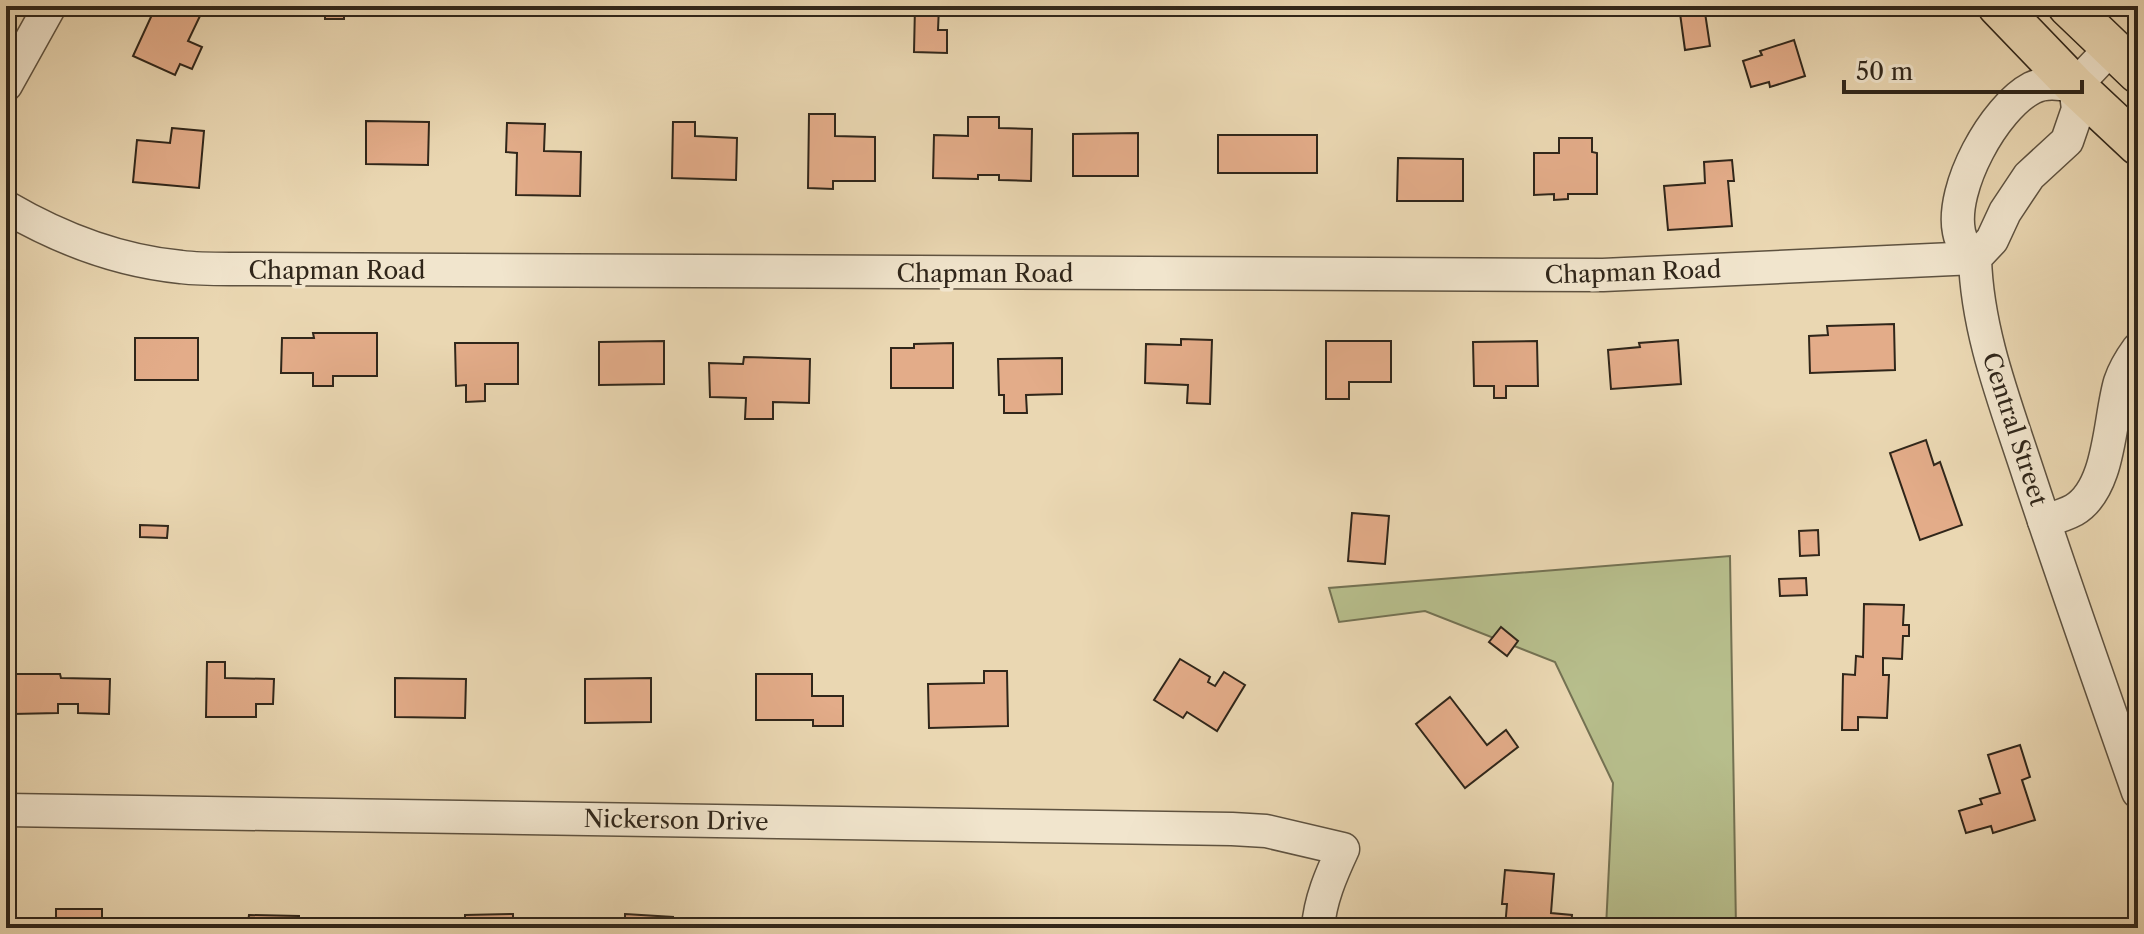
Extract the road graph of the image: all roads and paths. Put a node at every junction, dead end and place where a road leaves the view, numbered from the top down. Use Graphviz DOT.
graph roads {
  1 [pos="50,6"];
  2 [pos="1998,6"];
  3 [pos="2068,6"];
  4 [pos="2124,61"];
  5 [pos="6,85"];
  6 [pos="2075,86"];
  7 [pos="2138,145"];
  8 [pos="6,207"];
  9 [pos="1975,258"];
  10 [pos="2138,349"];
  11 [pos="2044,521"];
  12 [pos="2138,792"];
  13 [pos="6,810"];
  14 [pos="1318,928"];
  1 -- 5 [label="street"];
  2 -- 6 [label="main road"];
  3 -- 4 [label="main road"];
  4 -- 6 [label="street"];
  6 -- 7 [label="main road"];
  6 -- 9 [label="street"];
  6 -- 9 [label="street"];
  8 -- 9 [label="street, Chapman Road"];
  9 -- 11 [label="street, Central Street"];
  10 -- 11 [label="street"];
  11 -- 12 [label="street, Central Street"];
  13 -- 14 [label="street, Nickerson Drive"];
}
